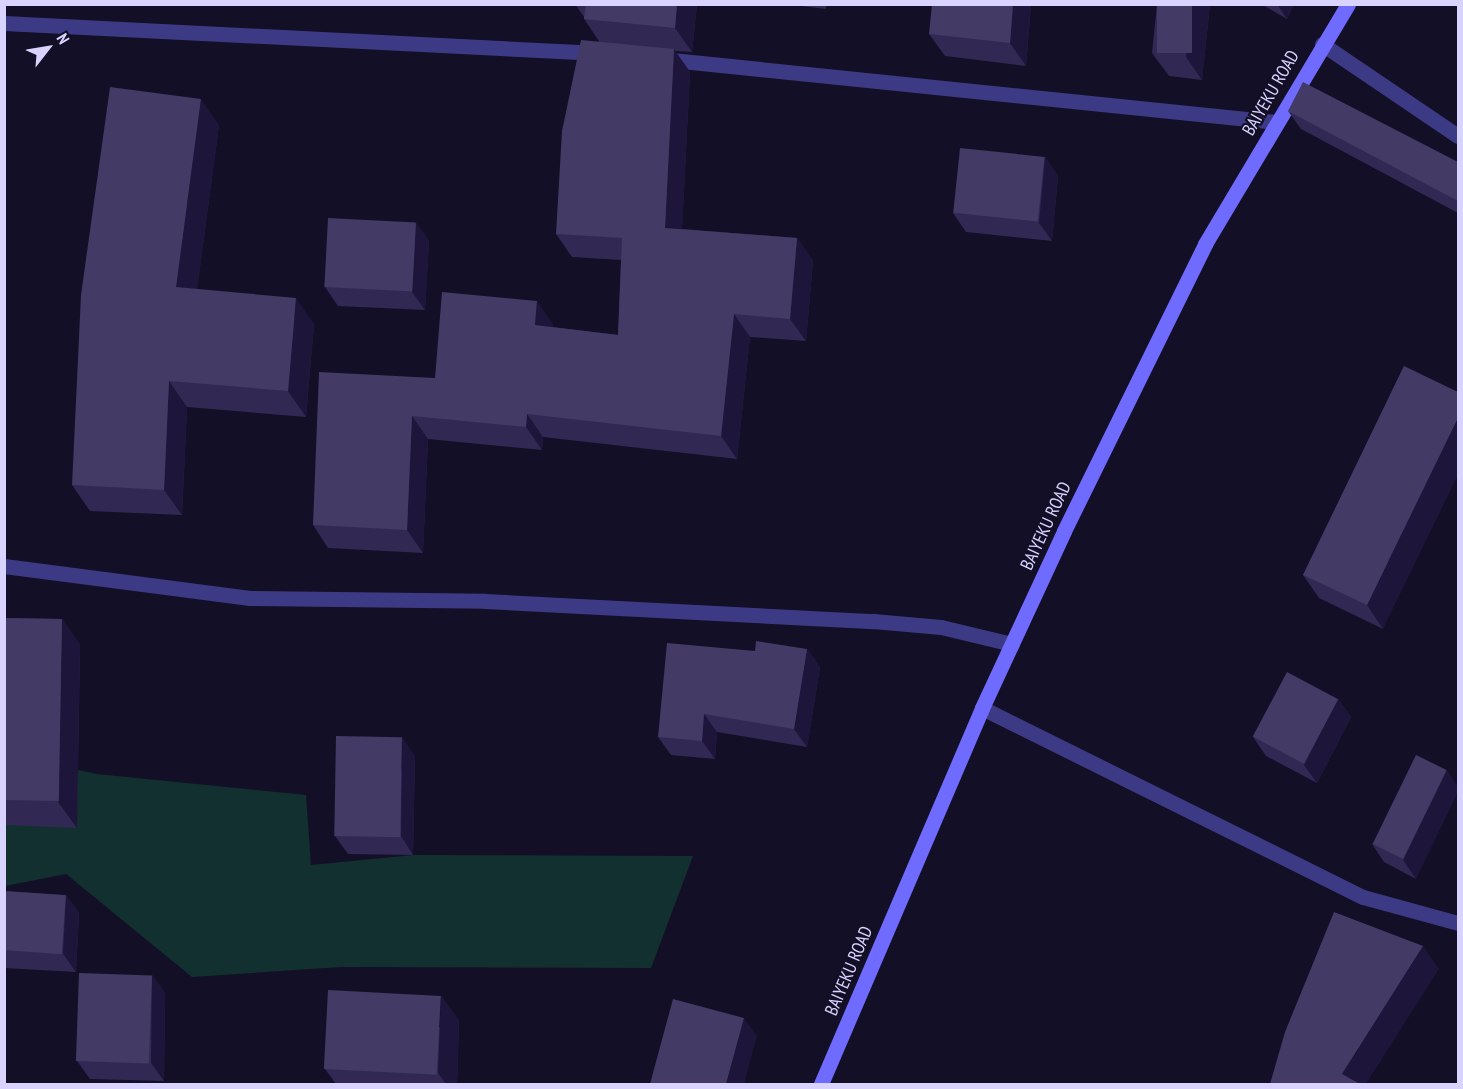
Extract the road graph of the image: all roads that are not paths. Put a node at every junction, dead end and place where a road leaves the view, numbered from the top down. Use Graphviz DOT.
graph roads {
  1 [pos="1348,4"];
  2 [pos="4,23"];
  3 [pos="1322,44"];
  4 [pos="615,54"];
  5 [pos="639,57"];
  6 [pos="1277,122"];
  7 [pos="1458,136"];
  8 [pos="4,566"];
  9 [pos="1012,644"];
  10 [pos="982,708"];
  11 [pos="1458,923"];
  12 [pos="821,1084"];
  1 -- 3 [label="main road, BAIYEKU ROAD"];
  2 -- 4 [label="street"];
  3 -- 6 [label="main road, BAIYEKU ROAD"];
  3 -- 7 [label="street"];
  5 -- 6 [label="street"];
  6 -- 9 [label="main road, BAIYEKU ROAD"];
  8 -- 9 [label="street"];
  9 -- 10 [label="main road, BAIYEKU ROAD"];
  10 -- 11 [label="street"];
  10 -- 12 [label="main road, BAIYEKU ROAD"];
}
